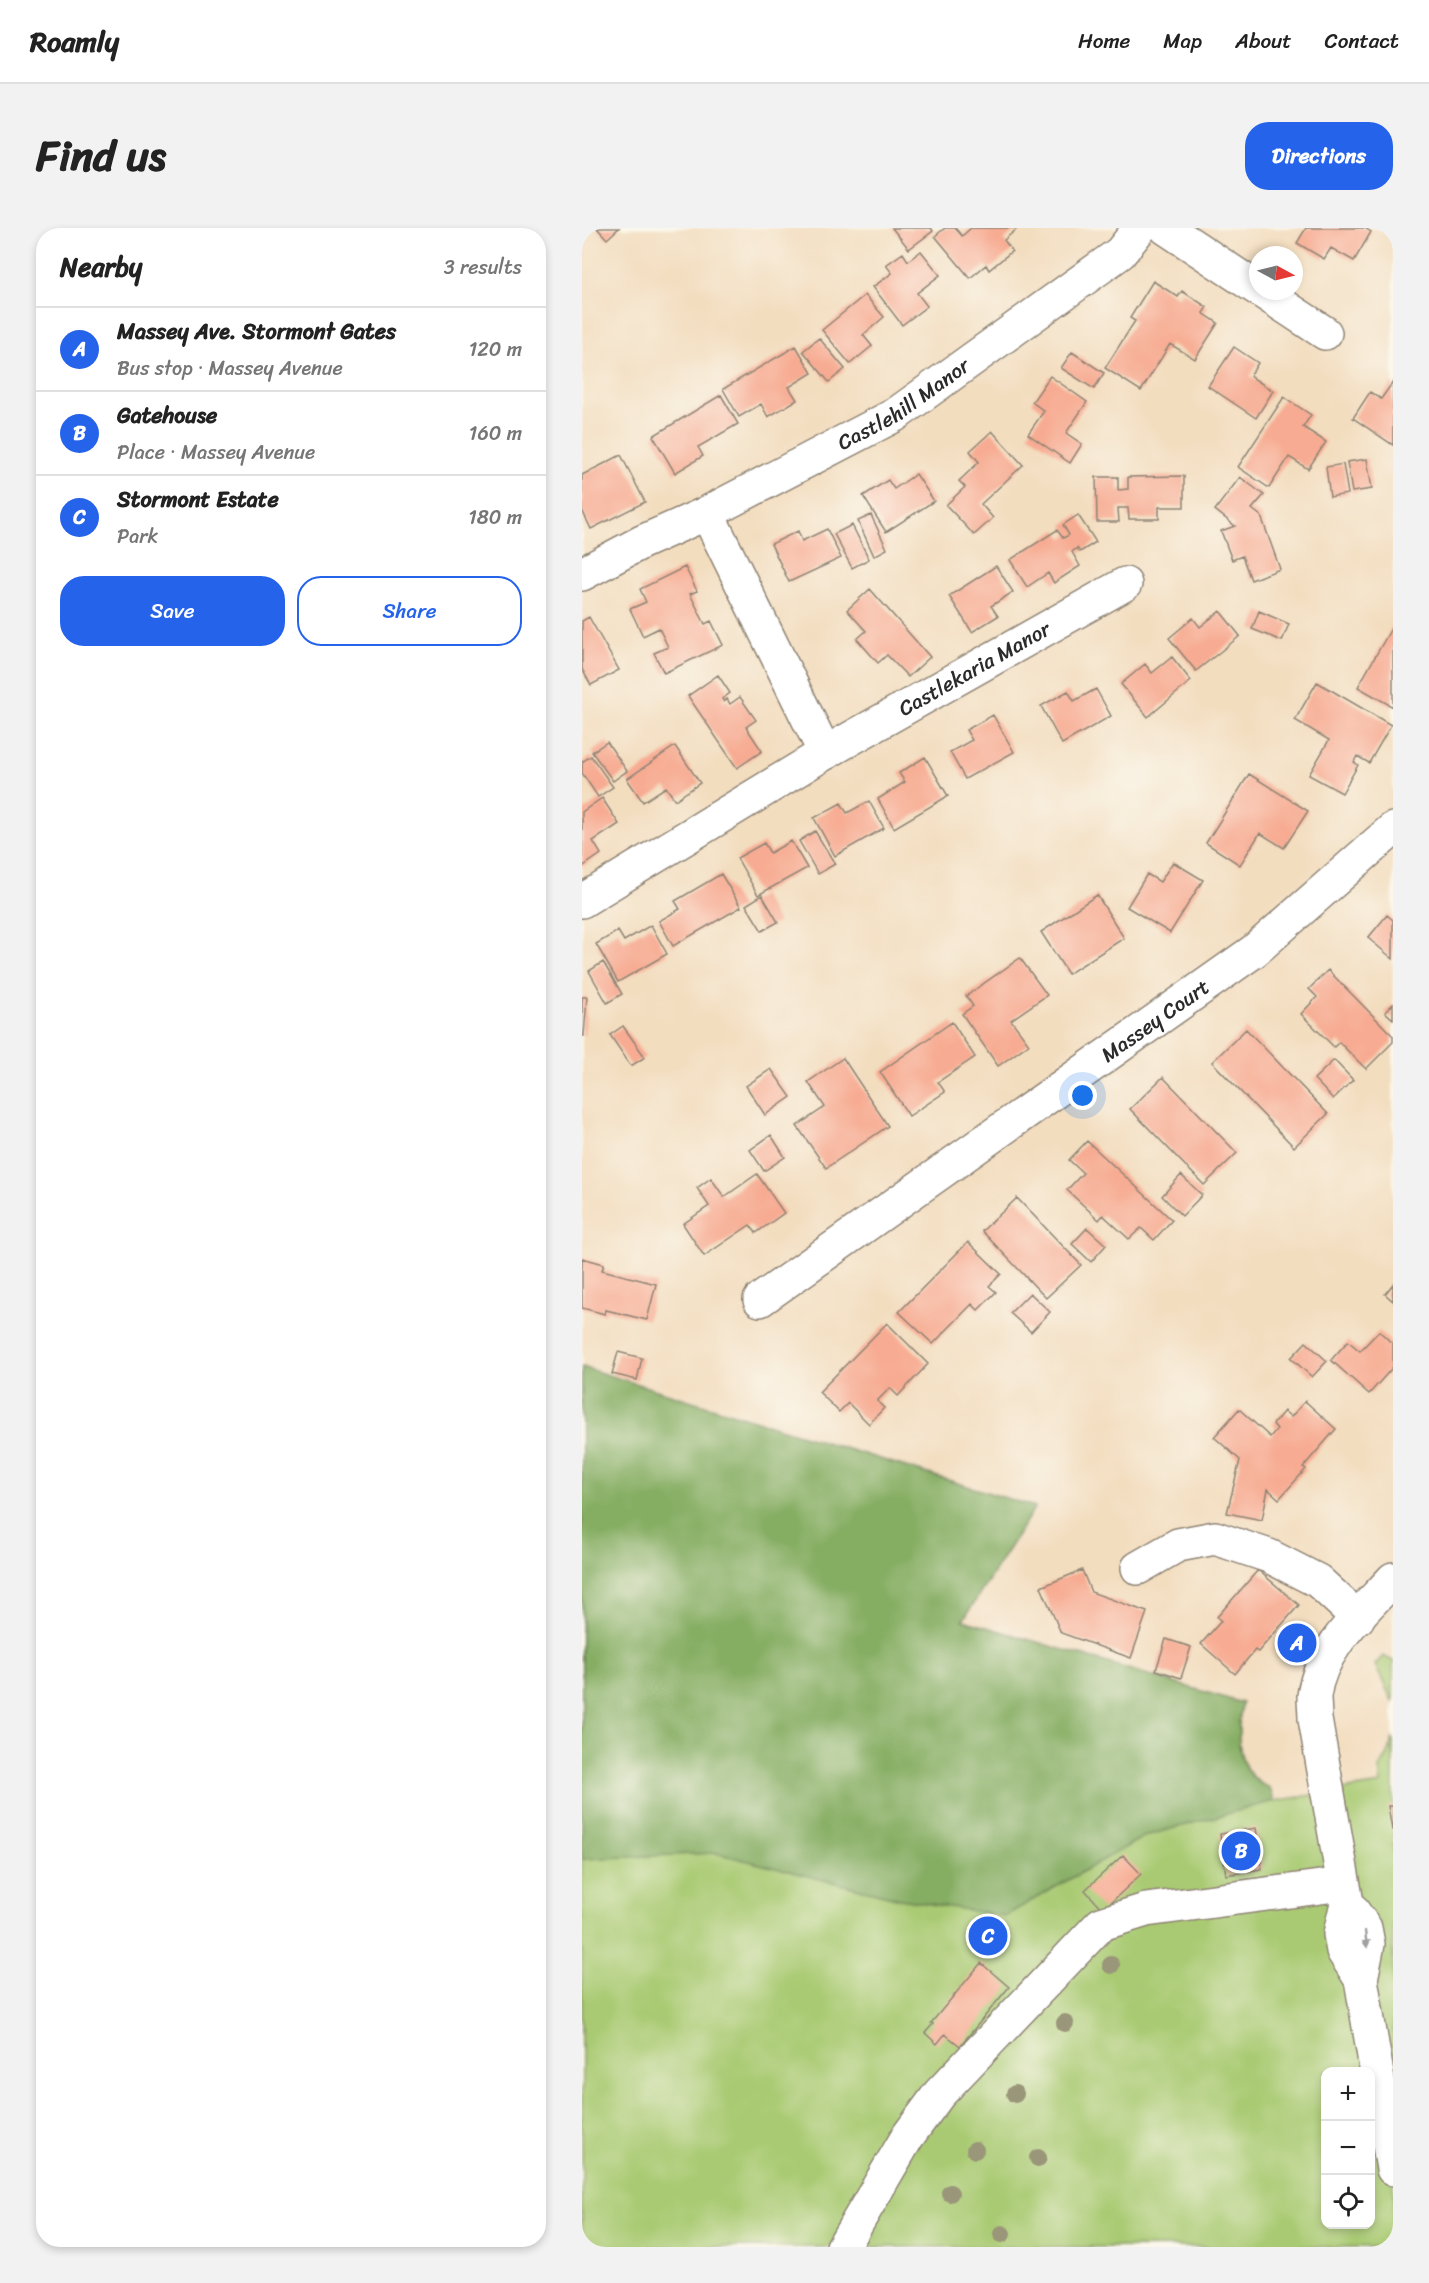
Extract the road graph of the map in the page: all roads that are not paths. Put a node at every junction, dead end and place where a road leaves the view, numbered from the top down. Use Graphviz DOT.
graph roads {
  1 [pos="1140,228"];
  2 [pos="1166,228"];
  3 [pos="1249,283"];
  4 [pos="1275,300"];
  5 [pos="1325,333"];
  6 [pos="707,513"];
  7 [pos="582,574"];
  8 [pos="1125,584"];
  9 [pos="825,753"];
  10 [pos="1393,829"];
  11 [pos="582,901"];
  12 [pos="760,1300"];
  13 [pos="1138,1568"];
  14 [pos="1393,1579"];
  15 [pos="1358,1618"];
  16 [pos="1345,1894"];
  17 [pos="1393,2169"];
  18 [pos="843,2247"];
  1 -- 6 [label="street, Castlehill Manor"];
  2 -- 3 [label="street"];
  4 -- 5 [label="street"];
  6 -- 7 [label="street, Castlehill Manor"];
  6 -- 9 [label="street"];
  8 -- 9 [label="street, Castlekaria Manor"];
  9 -- 11 [label="street, Castlekaria Manor"];
  10 -- 12 [label="street, Massey Court"];
  13 -- 15 [label="street"];
  14 -- 15 [label="street"];
  15 -- 16 [label="street"];
  16 -- 17 [label="street"];
  16 -- 18 [label="street"];
}
